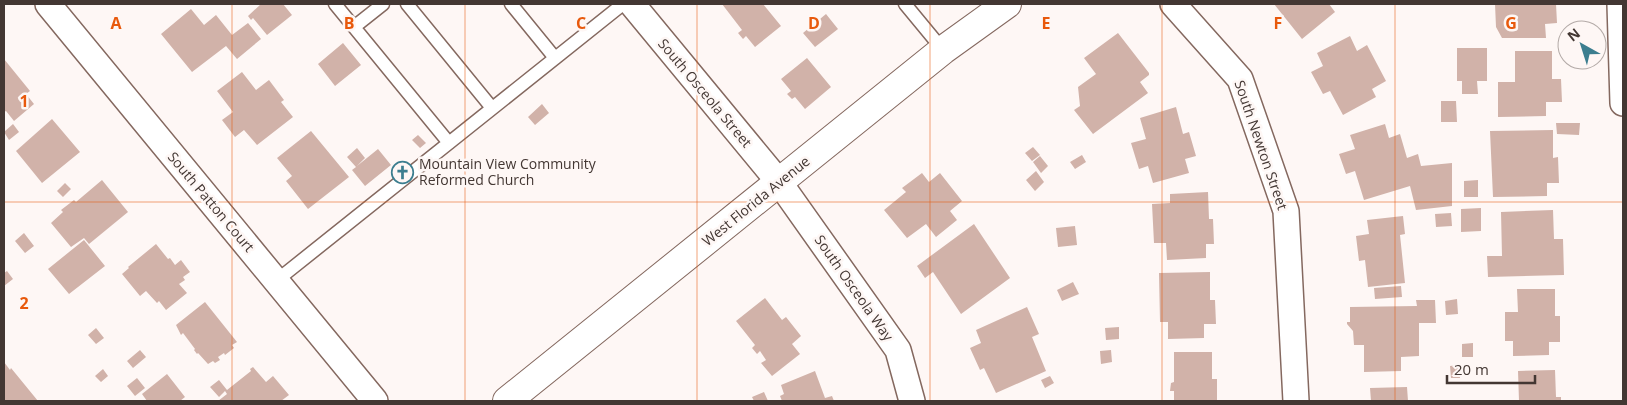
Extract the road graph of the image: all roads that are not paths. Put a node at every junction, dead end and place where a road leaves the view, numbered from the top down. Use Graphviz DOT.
graph roads {
  1 [pos="48,4"];
  2 [pos="335,4"];
  3 [pos="383,4"];
  4 [pos="407,4"];
  5 [pos="511,4"];
  6 [pos="623,4"];
  7 [pos="632,4"];
  8 [pos="905,4"];
  9 [pos="1007,4"];
  10 [pos="1173,4"];
  11 [pos="1620,4"];
  12 [pos="354,27"];
  13 [pos="943,50"];
  14 [pos="555,58"];
  15 [pos="1623,103"];
  16 [pos="492,108"];
  17 [pos="449,143"];
  18 [pos="780,182"];
  19 [pos="276,281"];
  20 [pos="375,401"];
  21 [pos="507,401"];
  22 [pos="912,401"];
  23 [pos="1296,401"];
  1 -- 19 [label="street, South Patton Court"];
  2 -- 12 [label="lane"];
  3 -- 12 [label="lane"];
  4 -- 16 [label="lane"];
  5 -- 14 [label="lane"];
  6 -- 14 [label="lane"];
  7 -- 18 [label="street, South Osceola Street"];
  8 -- 13 [label="lane"];
  9 -- 13 [label="street, West Florida Avenue"];
  10 -- 23 [label="street, South Newton Street"];
  11 -- 15 [label="street"];
  12 -- 17 [label="lane"];
  13 -- 18 [label="street, West Florida Avenue"];
  14 -- 16 [label="lane"];
  16 -- 17 [label="lane"];
  17 -- 19 [label="lane"];
  18 -- 21 [label="street, West Florida Avenue"];
  18 -- 22 [label="street, South Osceola Way"];
  19 -- 20 [label="street, South Patton Court"];
}
